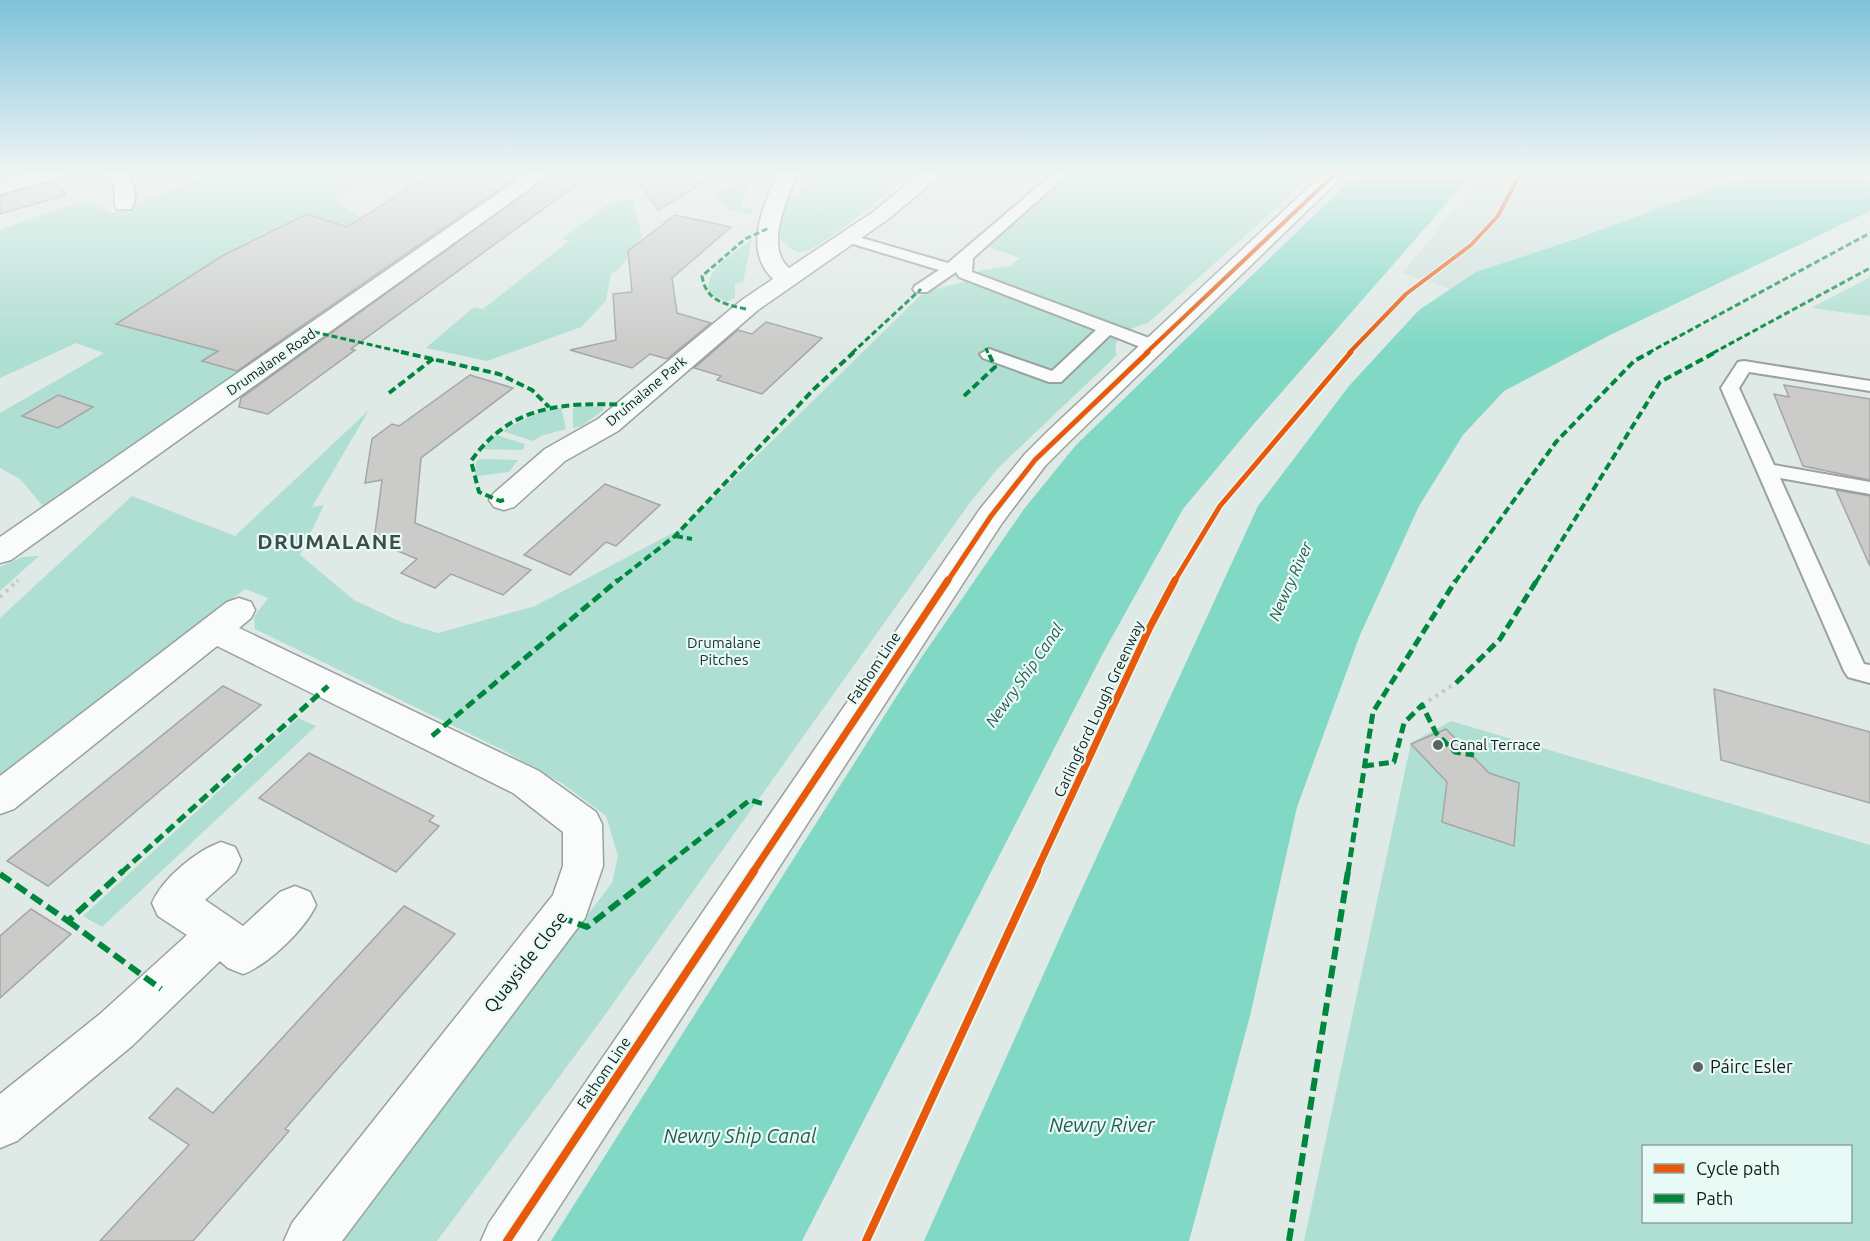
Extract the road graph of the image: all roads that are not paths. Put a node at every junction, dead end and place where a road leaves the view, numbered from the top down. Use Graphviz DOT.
graph roads {
  1 [pos="460,230"];
  2 [pos="769,230"];
  3 [pos="859,230"];
  4 [pos="996,230"];
  5 [pos="1276,230"];
  6 [pos="848,238"];
  7 [pos="966,256"];
  8 [pos="951,269"];
  9 [pos="786,278"];
  10 [pos="921,290"];
  11 [pos="1107,329"];
  12 [pos="1154,346"];
  13 [pos="989,354"];
  14 [pos="1870,386"];
  15 [pos="1767,470"];
  16 [pos="1870,488"];
  17 [pos="504,500"];
  18 [pos="0,552"];
  19 [pos="1870,674"];
  20 [pos="0,798"];
  21 [pos="221,860"];
  22 [pos="295,904"];
  23 [pos="220,933"];
  24 [pos="0,1124"];
  25 [pos="310,1241"];
  26 [pos="507,1241"];
  1 -- 18 [label="street, Drumalane Road"];
  2 -- 9 [label="street"];
  3 -- 6 [label="street, Drumalane Park"];
  4 -- 7 [label="lane"];
  5 -- 12 [label="street, Fathom Line"];
  6 -- 8 [label="lane"];
  6 -- 9 [label="street, Drumalane Park"];
  7 -- 8 [label="lane"];
  7 -- 11 [label="lane"];
  8 -- 10 [label="lane"];
  9 -- 17 [label="street, Drumalane Park"];
  11 -- 12 [label="lane"];
  11 -- 13 [label="lane"];
  12 -- 26 [label="street, Fathom Line"];
  14 -- 15 [label="lane"];
  15 -- 16 [label="lane"];
  15 -- 19 [label="lane"];
  20 -- 25 [label="street, Quayside Close"];
  21 -- 23 [label="street"];
  22 -- 23 [label="street"];
  23 -- 24 [label="street"];
}
